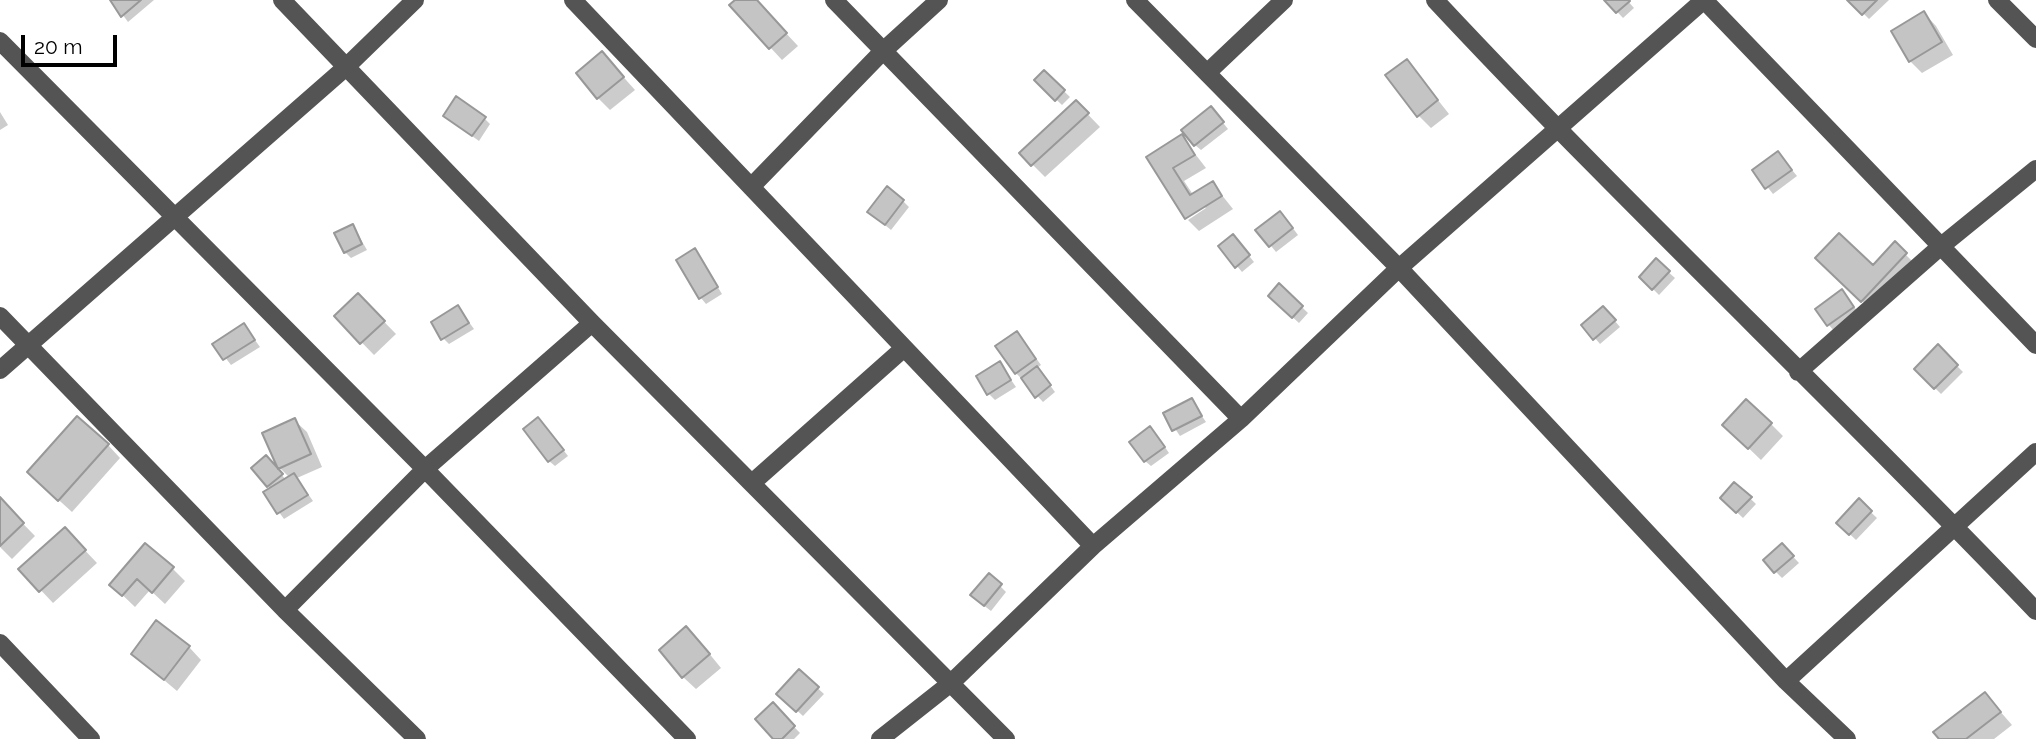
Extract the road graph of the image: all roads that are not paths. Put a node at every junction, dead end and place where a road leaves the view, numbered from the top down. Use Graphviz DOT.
graph roads {
  1 [pos="282,0"];
  2 [pos="415,0"];
  3 [pos="573,0"];
  4 [pos="834,0"];
  5 [pos="939,0"];
  6 [pos="1135,0"];
  7 [pos="1284,0"];
  8 [pos="1435,0"];
  9 [pos="1704,0"];
  10 [pos="1997,0"];
  11 [pos="2036,39"];
  12 [pos="0,41"];
  13 [pos="883,52"];
  14 [pos="345,68"];
  15 [pos="1208,72"];
  16 [pos="1555,129"];
  17 [pos="2036,169"];
  18 [pos="751,187"];
  19 [pos="175,216"];
  20 [pos="1940,247"];
  21 [pos="1399,268"];
  22 [pos="0,316"];
  23 [pos="592,323"];
  24 [pos="2036,345"];
  25 [pos="27,346"];
  26 [pos="903,349"];
  27 [pos="0,370"];
  28 [pos="1798,372"];
  29 [pos="1241,419"];
  30 [pos="2036,452"];
  31 [pos="425,468"];
  32 [pos="752,483"];
  33 [pos="1954,524"];
  34 [pos="1094,546"];
  35 [pos="285,610"];
  36 [pos="2036,611"];
  37 [pos="0,643"];
  38 [pos="1786,681"];
  39 [pos="951,683"];
  40 [pos="92,739"];
  41 [pos="417,739"];
  42 [pos="687,739"];
  43 [pos="880,739"];
  44 [pos="1006,739"];
  45 [pos="1847,739"];
  1 -- 14 [label="street"];
  2 -- 14 [label="street"];
  3 -- 18 [label="street"];
  4 -- 13 [label="street"];
  5 -- 13 [label="street"];
  6 -- 15 [label="street"];
  7 -- 15 [label="street"];
  8 -- 16 [label="street"];
  9 -- 16 [label="street"];
  9 -- 20 [label="street"];
  10 -- 11 [label="street"];
  12 -- 19 [label="street"];
  13 -- 18 [label="street"];
  13 -- 29 [label="street"];
  14 -- 19 [label="street"];
  14 -- 23 [label="street"];
  15 -- 21 [label="street"];
  16 -- 21 [label="street"];
  16 -- 28 [label="street"];
  17 -- 20 [label="street"];
  18 -- 26 [label="street"];
  19 -- 25 [label="street"];
  19 -- 31 [label="street"];
  20 -- 24 [label="street"];
  20 -- 28 [label="street"];
  21 -- 29 [label="street"];
  21 -- 38 [label="street"];
  22 -- 25 [label="street"];
  23 -- 31 [label="street"];
  23 -- 32 [label="street"];
  25 -- 27 [label="street"];
  25 -- 35 [label="street"];
  26 -- 32 [label="street"];
  26 -- 34 [label="street"];
  28 -- 33 [label="street"];
  29 -- 34 [label="street"];
  30 -- 33 [label="street"];
  31 -- 35 [label="street"];
  31 -- 42 [label="street"];
  32 -- 39 [label="street"];
  33 -- 36 [label="street"];
  33 -- 38 [label="street"];
  34 -- 39 [label="street"];
  35 -- 41 [label="street"];
  37 -- 40 [label="street"];
  38 -- 45 [label="street"];
  39 -- 43 [label="street"];
  39 -- 44 [label="street"];
}
